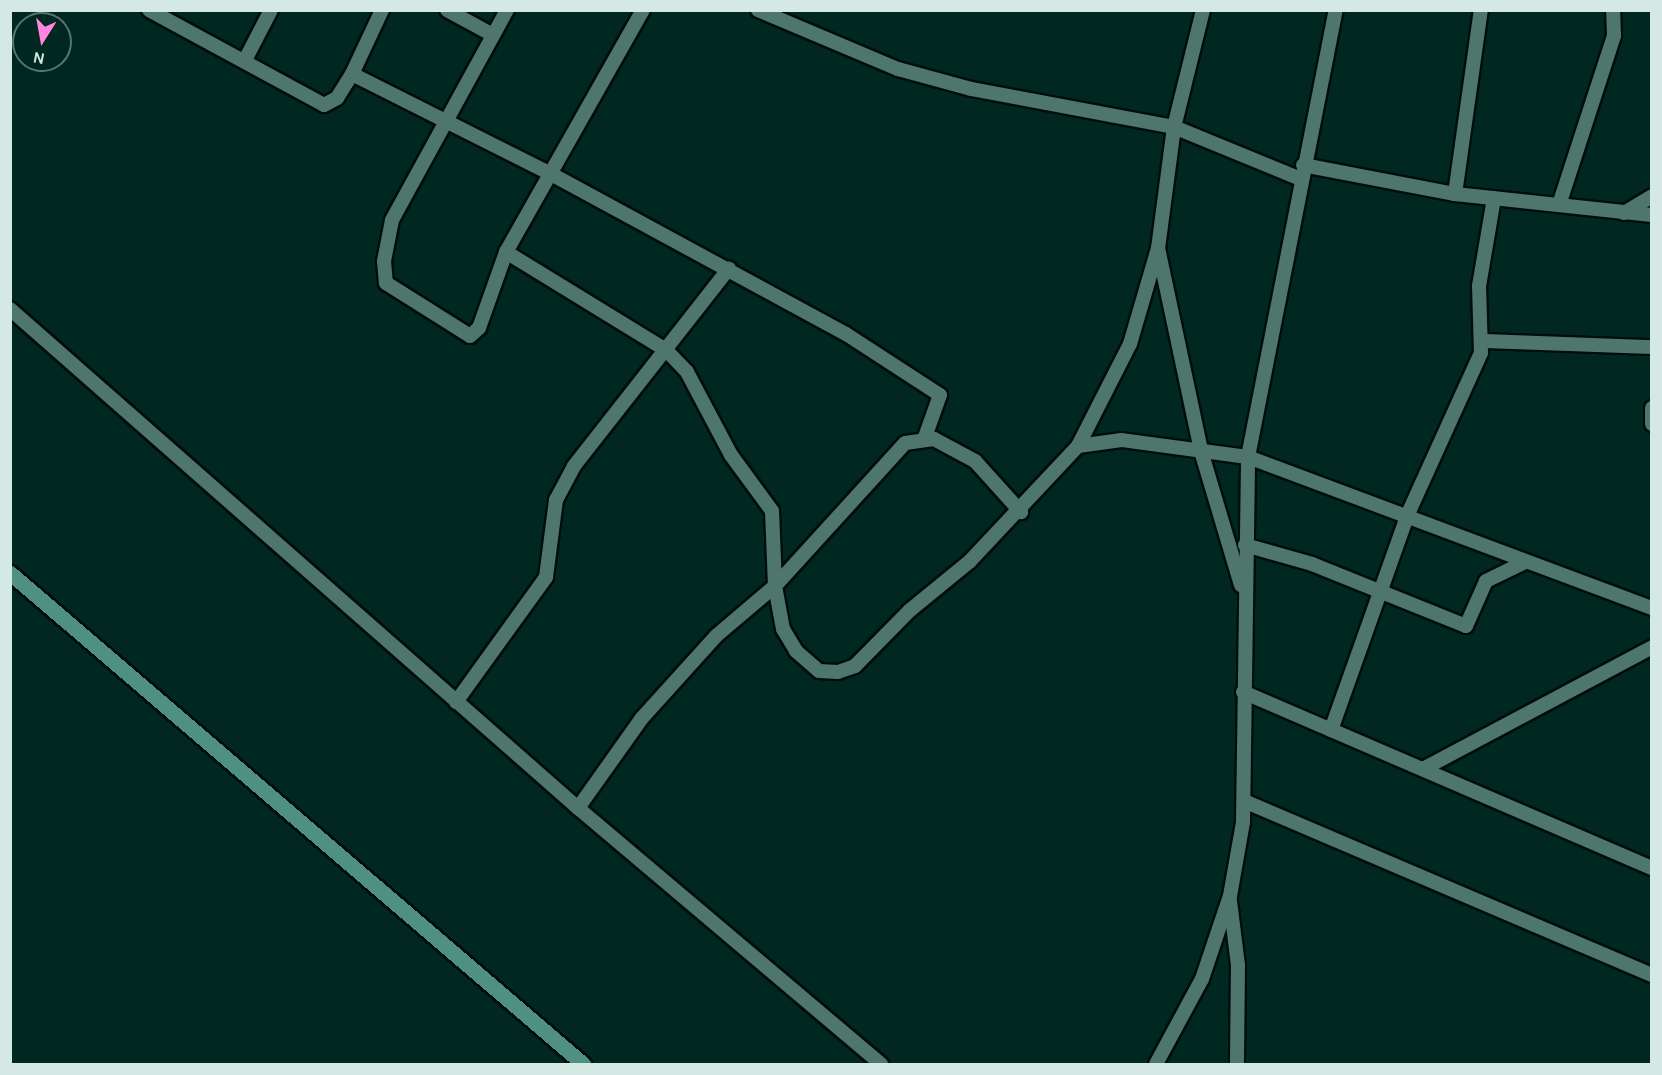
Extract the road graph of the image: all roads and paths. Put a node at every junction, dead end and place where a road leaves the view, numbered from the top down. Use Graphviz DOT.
graph roads {
  1 [pos="149,10"];
  2 [pos="271,10"];
  3 [pos="382,10"];
  4 [pos="447,10"];
  5 [pos="507,10"];
  6 [pos="643,10"];
  7 [pos="758,10"];
  8 [pos="1203,10"];
  9 [pos="1336,10"];
  10 [pos="1481,10"];
  11 [pos="1613,10"];
  12 [pos="492,35"];
  13 [pos="245,60"];
  14 [pos="352,74"];
  15 [pos="447,125"];
  16 [pos="1174,126"];
  17 [pos="1302,172"];
  18 [pos="553,175"];
  19 [pos="1455,194"];
  20 [pos="1652,196"];
  21 [pos="1494,198"];
  22 [pos="1559,206"];
  23 [pos="1624,213"];
  24 [pos="1652,215"];
  25 [pos="1158,248"];
  26 [pos="506,252"];
  27 [pos="729,268"];
  28 [pos="10,309"];
  29 [pos="1485,341"];
  30 [pos="1652,347"];
  31 [pos="666,350"];
  32 [pos="1652,408"];
  33 [pos="1652,424"];
  34 [pos="925,438"];
  35 [pos="1078,446"];
  36 [pos="1201,451"];
  37 [pos="1248,457"];
  38 [pos="1021,512"];
  39 [pos="1407,516"];
  40 [pos="1245,545"];
  41 [pos="1525,562"];
  42 [pos="10,573"];
  43 [pos="775,586"];
  44 [pos="1381,592"];
  45 [pos="1245,599"];
  46 [pos="1652,608"];
  47 [pos="1652,647"];
  48 [pos="1243,692"];
  49 [pos="456,702"];
  50 [pos="1331,730"];
  51 [pos="1423,770"];
  52 [pos="1244,801"];
  53 [pos="578,808"];
  54 [pos="1652,868"];
  55 [pos="1230,896"];
  56 [pos="1652,975"];
  57 [pos="582,1065"];
  58 [pos="881,1065"];
  59 [pos="1156,1065"];
  60 [pos="1237,1065"];
  1 -- 13 [label="street"];
  2 -- 13 [label="street"];
  3 -- 14 [label="street"];
  4 -- 12 [label="street"];
  5 -- 12 [label="street"];
  6 -- 18 [label="street"];
  7 -- 16 [label="street"];
  8 -- 16 [label="street"];
  9 -- 17 [label="street"];
  10 -- 19 [label="street"];
  11 -- 22 [label="street"];
  12 -- 15 [label="street"];
  13 -- 14 [label="street"];
  14 -- 15 [label="street"];
  15 -- 18 [label="street"];
  15 -- 26 [label="street"];
  16 -- 17 [label="street"];
  16 -- 25 [label="street"];
  17 -- 19 [label="street"];
  17 -- 37 [label="street"];
  18 -- 26 [label="street"];
  18 -- 27 [label="street"];
  19 -- 21 [label="street"];
  20 -- 23 [label="street"];
  21 -- 22 [label="street"];
  21 -- 29 [label="street"];
  22 -- 23 [label="street"];
  23 -- 24 [label="street"];
  25 -- 35 [label="street"];
  25 -- 36 [label="street"];
  26 -- 31 [label="street"];
  27 -- 31 [label="street"];
  27 -- 34 [label="street"];
  28 -- 49 [label="street"];
  29 -- 30 [label="street"];
  29 -- 39 [label="street"];
  31 -- 43 [label="street"];
  31 -- 49 [label="street"];
  32 -- 33 [label="street"];
  34 -- 38 [label="street"];
  34 -- 43 [label="street"];
  35 -- 36 [label="street"];
  35 -- 38 [label="street"];
  36 -- 37 [label="street"];
  36 -- 45 [label="street"];
  37 -- 39 [label="street"];
  37 -- 40 [label="street"];
  38 -- 43 [label="street"];
  39 -- 41 [label="street"];
  39 -- 44 [label="street"];
  40 -- 44 [label="street"];
  40 -- 45 [label="street"];
  41 -- 44 [label="street"];
  41 -- 46 [label="street"];
  42 -- 57 [label="street"];
  43 -- 53 [label="street"];
  44 -- 50 [label="street"];
  45 -- 48 [label="street"];
  47 -- 51 [label="street"];
  48 -- 50 [label="street"];
  48 -- 52 [label="street"];
  49 -- 53 [label="street"];
  50 -- 51 [label="street"];
  51 -- 54 [label="street"];
  52 -- 55 [label="street"];
  52 -- 56 [label="street"];
  53 -- 58 [label="street"];
  55 -- 59 [label="street"];
  55 -- 60 [label="street"];
}
